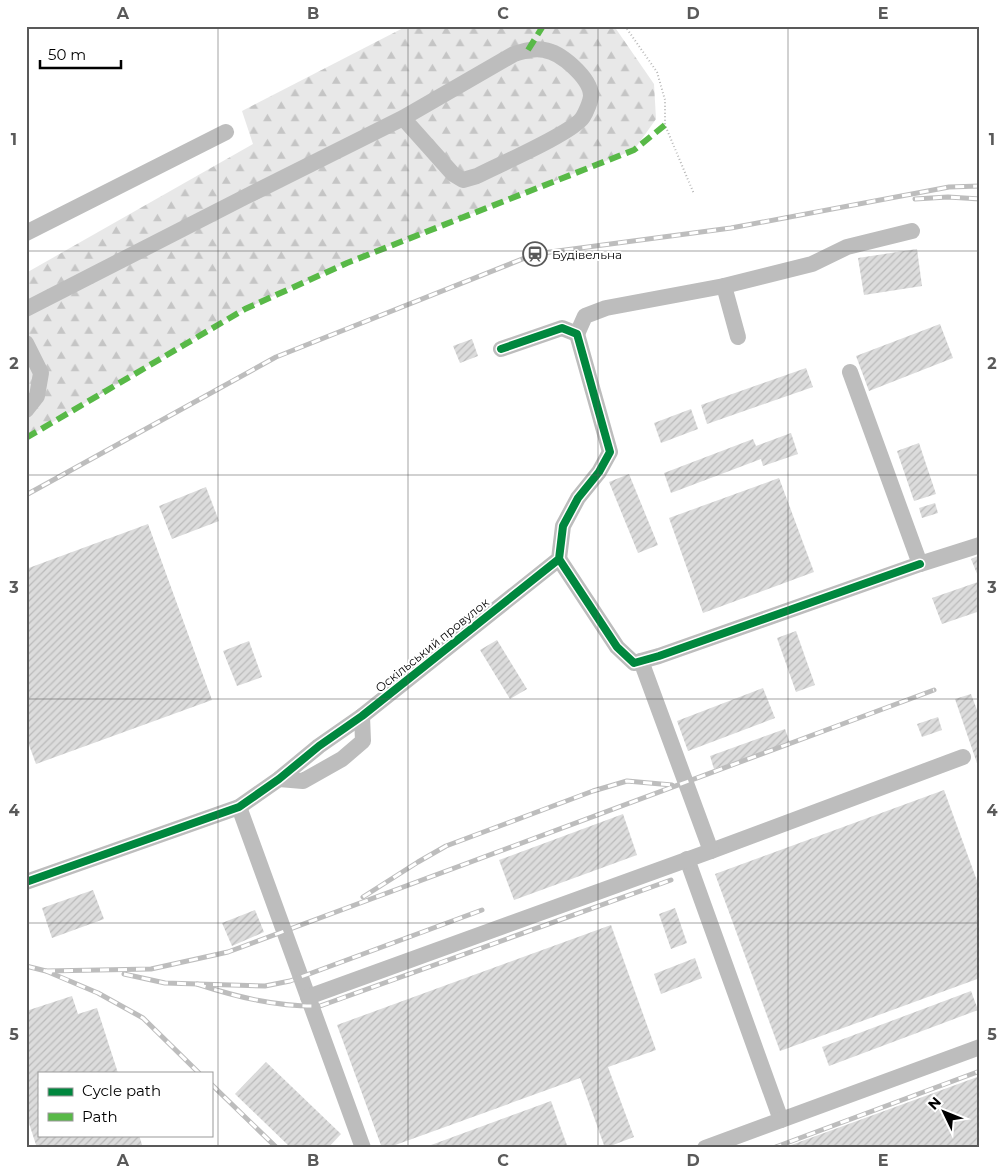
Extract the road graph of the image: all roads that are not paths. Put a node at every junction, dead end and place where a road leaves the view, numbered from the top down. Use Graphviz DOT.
graph roads {
  1 [pos="403,118"];
  2 [pos="226,132"];
  3 [pos="912,231"];
  4 [pos="26,233"];
  5 [pos="724,286"];
  6 [pos="26,309"];
  7 [pos="577,334"];
  8 [pos="738,337"];
  9 [pos="26,343"];
  10 [pos="501,349"];
  11 [pos="850,372"];
  12 [pos="26,410"];
  13 [pos="980,545"];
  14 [pos="559,558"];
  15 [pos="920,564"];
  16 [pos="641,661"];
  17 [pos="362,716"];
  18 [pos="963,757"];
  19 [pos="279,779"];
  20 [pos="239,807"];
  21 [pos="711,851"];
  22 [pos="687,860"];
  23 [pos="26,882"];
  24 [pos="308,997"];
  25 [pos="980,1047"];
  26 [pos="781,1120"];
  27 [pos="363,1148"];
  28 [pos="705,1148"];
  1 -- 1 [label="street"];
  1 -- 6 [label="street"];
  2 -- 4 [label="street"];
  3 -- 5 [label="street"];
  5 -- 7 [label="street"];
  5 -- 8 [label="street"];
  7 -- 10 [label="street"];
  7 -- 14 [label="street"];
  9 -- 12 [label="street"];
  11 -- 15 [label="street"];
  13 -- 15 [label="street"];
  14 -- 16 [label="street"];
  14 -- 17 [label="street, Оскільський провулок"];
  15 -- 16 [label="street"];
  16 -- 21 [label="street"];
  17 -- 19 [label="street, Оскільський провулок"];
  17 -- 19 [label="street"];
  18 -- 21 [label="street"];
  19 -- 20 [label="street, Оскільський провулок"];
  20 -- 23 [label="street, Оскільський провулок"];
  20 -- 24 [label="street"];
  21 -- 22 [label="street"];
  22 -- 24 [label="street"];
  22 -- 26 [label="street"];
  24 -- 27 [label="street"];
  25 -- 26 [label="street"];
  26 -- 28 [label="street"];
}
